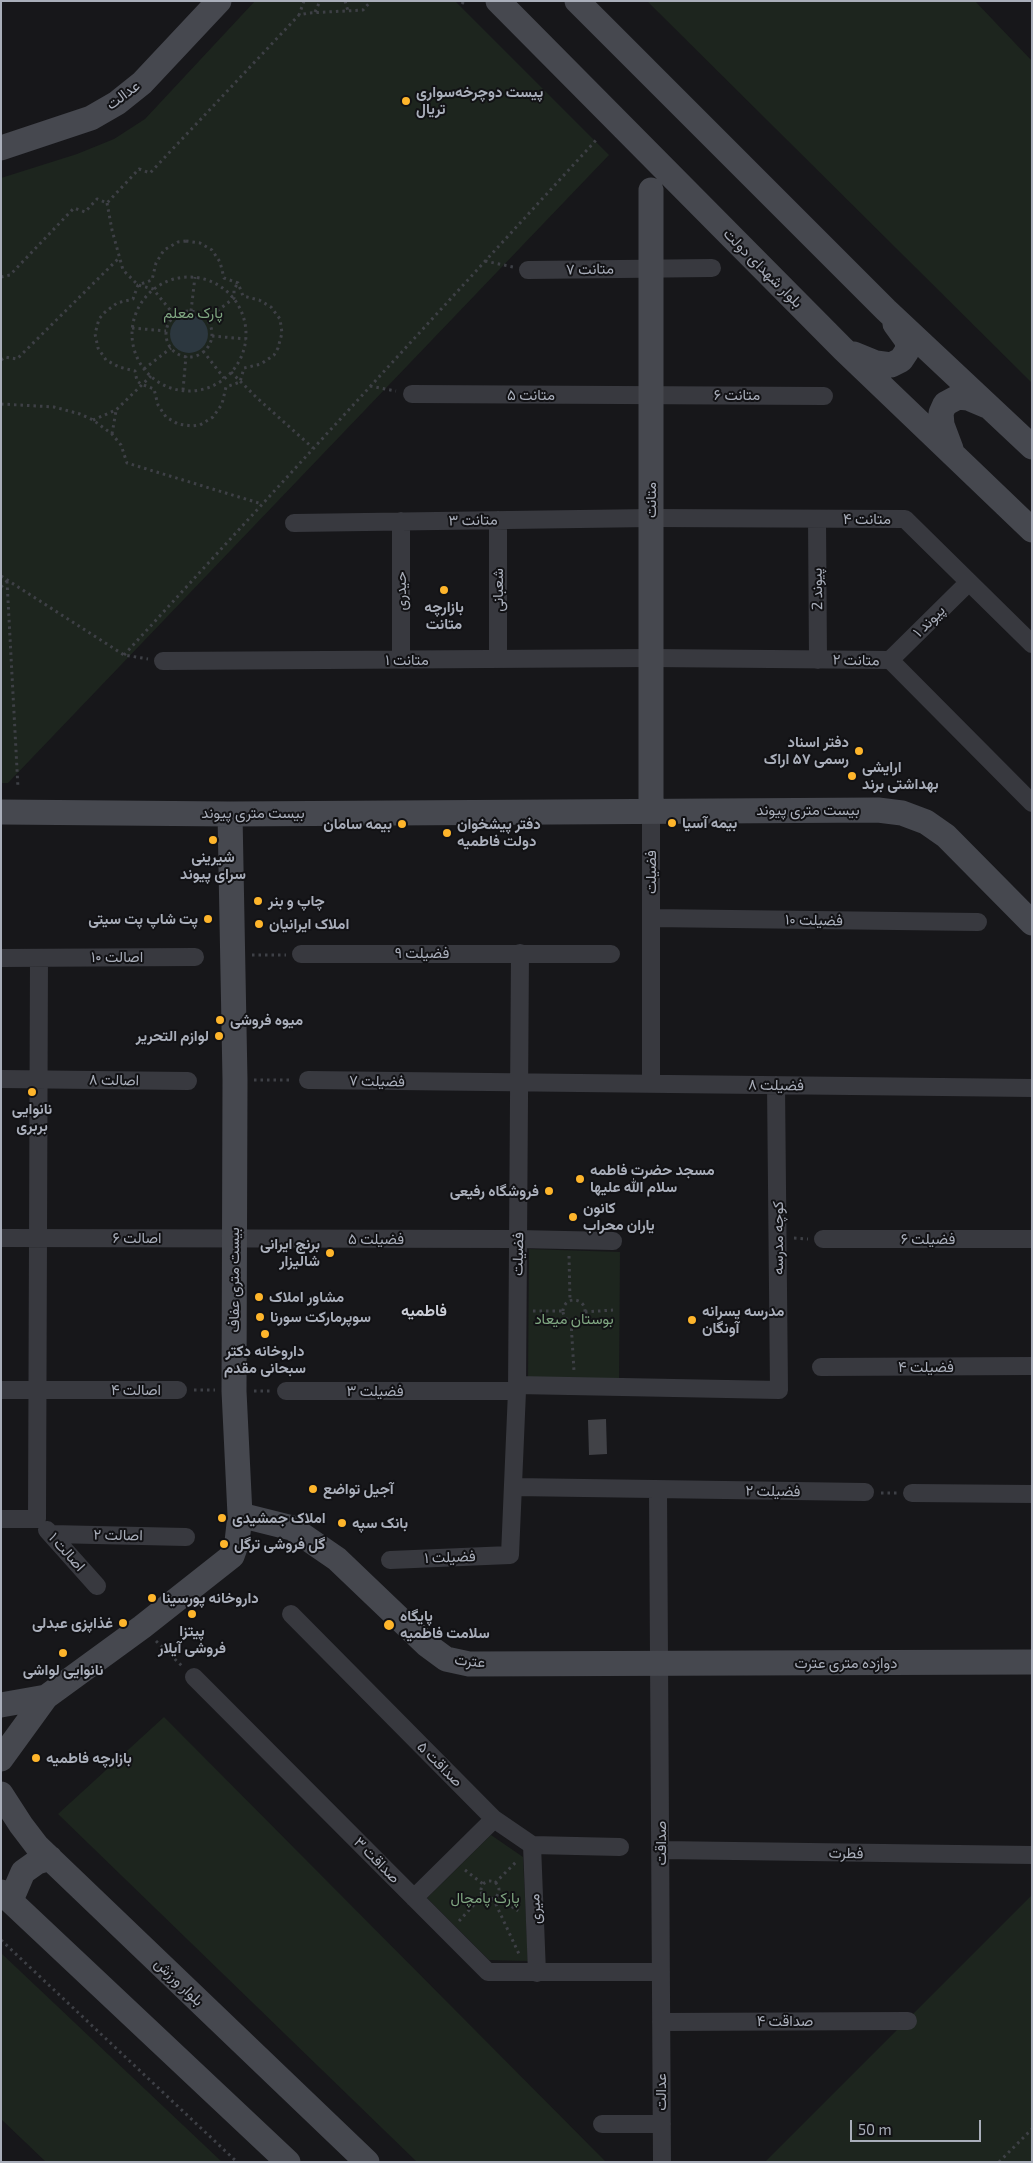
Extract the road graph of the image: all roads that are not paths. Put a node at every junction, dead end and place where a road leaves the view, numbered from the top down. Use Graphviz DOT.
graph roads {
  1 [pos="219,1"];
  2 [pos="498,1"];
  3 [pos="577,1"];
  4 [pos="1,148"];
  5 [pos="650,190"];
  6 [pos="651,268"];
  7 [pos="712,268"];
  8 [pos="528,270"];
  9 [pos="886,310"];
  10 [pos="843,349"];
  11 [pos="412,394"];
  12 [pos="651,395"];
  13 [pos="824,396"];
  14 [pos="994,410"];
  15 [pos="1032,447"];
  16 [pos="952,451"];
  17 [pos="651,518"];
  18 [pos="817,519"];
  19 [pos="498,520"];
  20 [pos="401,521"];
  21 [pos="294,523"];
  22 [pos="1032,530"];
  23 [pos="968,582"];
  24 [pos="1032,644"];
  25 [pos="651,658"];
  26 [pos="498,659"];
  27 [pos="401,660"];
  28 [pos="818,660"];
  29 [pos="890,660"];
  30 [pos="163,661"];
  31 [pos="1032,803"];
  32 [pos="651,811"];
  33 [pos="1,812"];
  34 [pos="230,814"];
  35 [pos="651,918"];
  36 [pos="978,922"];
  37 [pos="1032,923"];
  38 [pos="520,953"];
  39 [pos="301,954"];
  40 [pos="611,954"];
  41 [pos="195,957"];
  42 [pos="1,958"];
  43 [pos="39,958"];
  44 [pos="39,1078"];
  45 [pos="1,1079"];
  46 [pos="308,1080"];
  47 [pos="188,1081"];
  48 [pos="520,1082"];
  49 [pos="651,1084"];
  50 [pos="776,1085"];
  51 [pos="1032,1088"];
  52 [pos="1,1238"];
  53 [pos="39,1238"];
  54 [pos="234,1238"];
  55 [pos="518,1239"];
  56 [pos="824,1239"];
  57 [pos="1032,1239"];
  58 [pos="612,1241"];
  59 [pos="1032,1366"];
  60 [pos="821,1367"];
  61 [pos="517,1388"];
  62 [pos="1,1390"];
  63 [pos="38,1390"];
  64 [pos="178,1390"];
  65 [pos="779,1390"];
  66 [pos="286,1391"];
  67 [pos="514,1487"];
  68 [pos="658,1490"];
  69 [pos="865,1492"];
  70 [pos="912,1493"];
  71 [pos="1032,1494"];
  72 [pos="240,1515"];
  73 [pos="1,1519"];
  74 [pos="37,1519"];
  75 [pos="51,1534"];
  76 [pos="186,1537"];
  77 [pos="510,1555"];
  78 [pos="390,1560"];
  79 [pos="97,1586"];
  80 [pos="291,1614"];
  81 [pos="1032,1662"];
  82 [pos="661,1663"];
  83 [pos="194,1677"];
  84 [pos="46,1697"];
  85 [pos="1,1705"];
  86 [pos="1,1758"];
  87 [pos="1,1767"];
  88 [pos="1,1786"];
  89 [pos="1,1794"];
  90 [pos="494,1819"];
  91 [pos="532,1845"];
  92 [pos="620,1847"];
  93 [pos="661,1850"];
  94 [pos="1032,1855"];
  95 [pos="50,1858"];
  96 [pos="6,1896"];
  97 [pos="414,1898"];
  98 [pos="532,1972"];
  99 [pos="661,1972"];
  100 [pos="908,2021"];
  101 [pos="661,2022"];
  102 [pos="602,2124"];
  103 [pos="662,2124"];
  104 [pos="288,2162"];
  105 [pos="367,2162"];
  106 [pos="662,2162"];
  1 -- 4 [label="street, عدالت"];
  2 -- 10 [label="street, بلوار شهدای دولت"];
  3 -- 9 [label="street"];
  5 -- 6 [label="street, متانت"];
  6 -- 7 [label="street, متانت ۷"];
  6 -- 8 [label="street, متانت ۷"];
  6 -- 12 [label="street, متانت"];
  9 -- 10 [label="street"];
  9 -- 14 [label="street"];
  10 -- 16 [label="street, بلوار شهدای دولت"];
  11 -- 12 [label="street, متانت ۵"];
  12 -- 13 [label="street, متانت ۶"];
  12 -- 17 [label="street, متانت"];
  14 -- 15 [label="street"];
  14 -- 16 [label="street"];
  16 -- 22 [label="street, بلوار شهدای دولت"];
  17 -- 18 [label="street, متانت ۴"];
  17 -- 19 [label="street, متانت ۳"];
  17 -- 25 [label="street, متانت"];
  18 -- 23 [label="street, متانت ۴"];
  18 -- 28 [label="street, پیوند 2"];
  19 -- 20 [label="street, متانت ۳"];
  19 -- 26 [label="street, شعبانی"];
  20 -- 21 [label="street, متانت ۳"];
  20 -- 27 [label="street, حیدری"];
  23 -- 24 [label="street, متانت ۴"];
  23 -- 29 [label="street, پیوند ۱"];
  25 -- 26 [label="street, متانت ۱"];
  25 -- 28 [label="street, متانت ۲"];
  25 -- 32 [label="street, متانت"];
  26 -- 27 [label="street, متانت ۱"];
  27 -- 30 [label="street, متانت ۱"];
  28 -- 29 [label="street, متانت ۲"];
  29 -- 31 [label="street, متانت ۲"];
  32 -- 34 [label="street, بیست متری پیوند"];
  32 -- 35 [label="street, فضیلت"];
  32 -- 37 [label="street, بیست متری پیوند"];
  33 -- 34 [label="street, بیست متری پیوند"];
  34 -- 54 [label="street, بیست متری عفاف"];
  35 -- 36 [label="street, فضیلت ۱۰"];
  35 -- 49 [label="street, فضیلت"];
  38 -- 39 [label="street, فضیلت ۹"];
  38 -- 40 [label="street, فضیلت ۹"];
  38 -- 48 [label="street, فضیلت"];
  41 -- 43 [label="street, اصالت ۱۰"];
  42 -- 43 [label="street, اصالت ۱۰"];
  43 -- 44 [label="street"];
  44 -- 45 [label="street, اصالت ۸"];
  44 -- 47 [label="street, اصالت ۸"];
  44 -- 53 [label="street"];
  46 -- 48 [label="street, فضیلت ۷"];
  48 -- 49 [label="street, فضیلت ۸"];
  48 -- 55 [label="street, فضیلت"];
  49 -- 50 [label="street, فضیلت ۸"];
  50 -- 51 [label="street, فضیلت ۸"];
  50 -- 65 [label="street, کوچه مدرسه"];
  52 -- 53 [label="street, اصالت ۶"];
  53 -- 54 [label="street, اصالت ۶"];
  53 -- 63 [label="street"];
  54 -- 55 [label="street, فضیلت ۵"];
  54 -- 72 [label="street, بیست متری عفاف"];
  55 -- 58 [label="street, فضیلت ۵"];
  55 -- 61 [label="street, فضیلت"];
  56 -- 57 [label="street, فضیلت ۶"];
  59 -- 60 [label="street, فضیلت ۴"];
  61 -- 65 [label="street, فضیلت ۳"];
  61 -- 66 [label="street, فضیلت ۳"];
  61 -- 67 [label="street, فضیلت"];
  62 -- 63 [label="street, اصالت ۴"];
  63 -- 64 [label="street, اصالت ۴"];
  63 -- 74 [label="street"];
  67 -- 68 [label="street, فضیلت ۲"];
  67 -- 77 [label="street, فضیلت"];
  68 -- 69 [label="street, فضیلت ۲"];
  68 -- 82 [label="street"];
  70 -- 71 [label="street"];
  72 -- 82 [label="street, عترت"];
  72 -- 84 [label="street, بیست متری عفاف"];
  73 -- 74 [label="street"];
  74 -- 75 [label="street, اصالت ۱"];
  75 -- 76 [label="street, اصالت ۲"];
  75 -- 79 [label="street, اصالت ۱"];
  77 -- 78 [label="street, فضیلت ۱"];
  80 -- 90 [label="street, صداقت ۵"];
  81 -- 82 [label="street, دوازده متری عترت"];
  82 -- 93 [label="street, صداقت"];
  83 -- 97 [label="street, صداقت ۳"];
  84 -- 85 [label="street"];
  84 -- 86 [label="street, بیست متری عفاف"];
  87 -- 88 [label="street"];
  89 -- 95 [label="street, بلوار ورزش"];
  90 -- 91 [label="street, صداقت ۵"];
  90 -- 97 [label="street"];
  91 -- 92 [label="street"];
  91 -- 98 [label="street, میری"];
  93 -- 94 [label="street, فطرت"];
  93 -- 99 [label="street, صداقت"];
  95 -- 96 [label="street"];
  95 -- 105 [label="street, بلوار ورزش"];
  96 -- 104 [label="street"];
  97 -- 98 [label="street, صداقت ۳"];
  98 -- 99 [label="street, صداقت ۳"];
  99 -- 101 [label="street, صداقت"];
  100 -- 101 [label="street, صداقت ۴"];
  101 -- 103 [label="street, عدالت"];
  102 -- 103 [label="street"];
  103 -- 106 [label="street, عدالت"];
}
